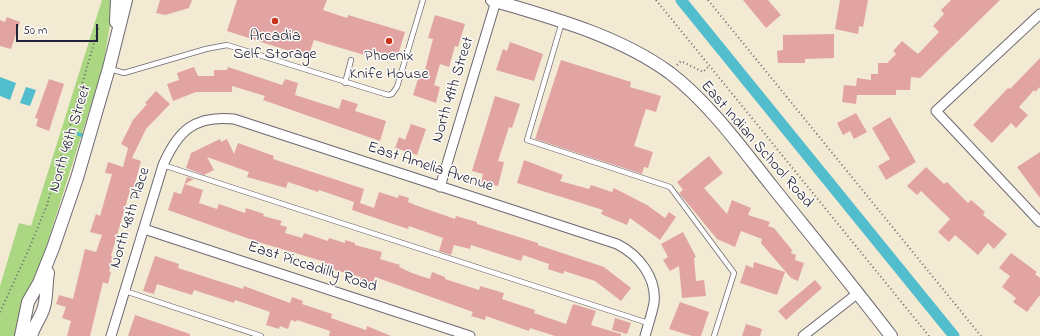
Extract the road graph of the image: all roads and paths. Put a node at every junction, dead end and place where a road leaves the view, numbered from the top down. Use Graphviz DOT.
graph roads {
  1 [pos="117,0"];
  2 [pos="127,0"];
  3 [pos="423,0"];
  4 [pos="656,0"];
  5 [pos="708,0"];
  6 [pos="494,1"];
  7 [pos="1040,14"];
  8 [pos="562,22"];
  9 [pos="99,26"];
  10 [pos="116,37"];
  11 [pos="351,60"];
  12 [pos="710,66"];
  13 [pos="109,68"];
  14 [pos="669,73"];
  15 [pos="345,83"];
  16 [pos="199,121"];
  17 [pos="163,165"];
  18 [pos="440,187"];
  19 [pos="1040,222"];
  20 [pos="144,229"];
  21 [pos="53,248"];
  22 [pos="125,291"];
  23 [pos="858,293"];
  24 [pos="0,312"];
  25 [pos="648,323"];
  26 [pos="21,336"];
  27 [pos="31,336"];
  28 [pos="111,336"];
  29 [pos="261,336"];
  30 [pos="470,336"];
  31 [pos="645,336"];
  32 [pos="714,336"];
  33 [pos="803,336"];
  34 [pos="891,336"];
  35 [pos="929,336"];
  36 [pos="981,336"];
  1 -- 10 [label="main road, North 48th Street"];
  2 -- 10 [label="main road, North 48th Street"];
  3 -- 15 [label="lane"];
  4 -- 12 [label="path"];
  5 -- 36 [label="path"];
  6 -- 8 [label="main road, East Indian School Road"];
  6 -- 18 [label="street, North 49th Street"];
  7 -- 19 [label="street"];
  8 -- 14 [label="main road, East Indian School Road"];
  8 -- 32 [label="lane"];
  9 -- 24 [label="path"];
  10 -- 13 [label="main road, North 48th Street"];
  11 -- 15 [label="lane"];
  12 -- 14 [label="path"];
  12 -- 35 [label="path"];
  13 -- 15 [label="lane"];
  13 -- 21 [label="main road, North 48th Street"];
  14 -- 23 [label="main road, East Indian School Road"];
  16 -- 17 [label="street, North 48th Place"];
  16 -- 18 [label="street, East Amelia Avenue"];
  17 -- 20 [label="street, North 48th Place"];
  17 -- 25 [label="lane"];
  18 -- 25 [label="street, East Amelia Avenue"];
  20 -- 22 [label="street, North 48th Place"];
  20 -- 30 [label="street, East Piccadilly Road"];
  21 -- 26 [label="main road, North 48th Street"];
  21 -- 27 [label="main road, North 48th Street"];
  22 -- 28 [label="street, North 48th Place"];
  22 -- 29 [label="lane"];
  23 -- 33 [label="street"];
  23 -- 34 [label="main road, East Indian School Road"];
  25 -- 31 [label="street"];
}
